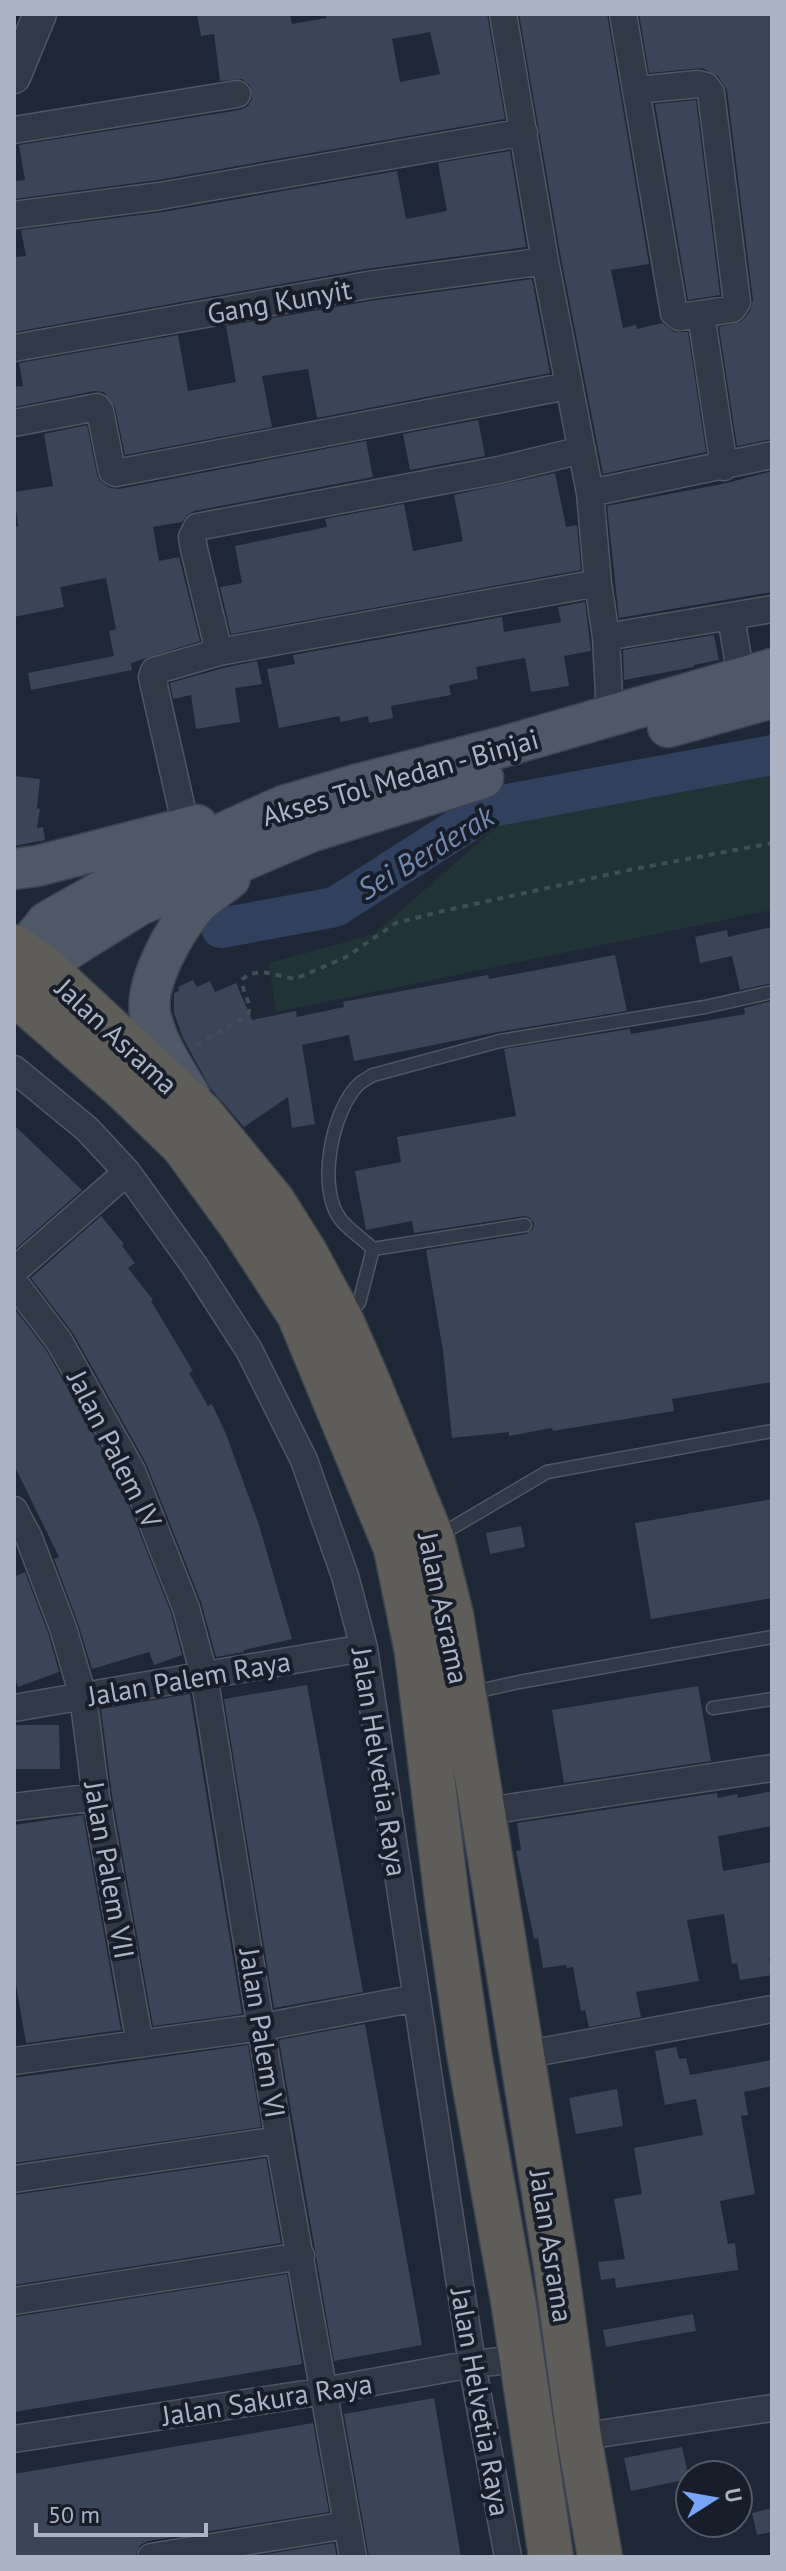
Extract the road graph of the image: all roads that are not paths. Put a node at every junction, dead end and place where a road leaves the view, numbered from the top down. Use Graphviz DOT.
graph roads {
  1 [pos="40,14"];
  2 [pos="503,14"];
  3 [pos="623,14"];
  4 [pos="14,77"];
  5 [pos="637,90"];
  6 [pos="237,94"];
  7 [pos="14,130"];
  8 [pos="524,132"];
  9 [pos="14,215"];
  10 [pos="545,261"];
  11 [pos="701,314"];
  12 [pos="14,348"];
  13 [pos="568,386"];
  14 [pos="14,423"];
  15 [pos="582,450"];
  16 [pos="772,455"];
  17 [pos="724,467"];
  18 [pos="590,493"];
  19 [pos="598,583"];
  20 [pos="772,609"];
  21 [pos="731,617"];
  22 [pos="606,637"];
  23 [pos="219,652"];
  24 [pos="758,687"];
  25 [pos="610,715"];
  26 [pos="283,806"];
  27 [pos="186,827"];
  28 [pos="264,850"];
  29 [pos="14,869"];
  30 [pos="22,970"];
  31 [pos="772,992"];
  32 [pos="14,1069"];
  33 [pos="200,1113"];
  34 [pos="127,1172"];
  35 [pos="525,1225"];
  36 [pos="373,1249"];
  37 [pos="14,1271"];
  38 [pos="14,1282"];
  39 [pos="340,1318"];
  40 [pos="772,1431"];
  41 [pos="14,1510"];
  42 [pos="432,1539"];
  43 [pos="772,1637"];
  44 [pos="364,1648"];
  45 [pos="204,1675"];
  46 [pos="463,1695"];
  47 [pos="83,1696"];
  48 [pos="772,1699"];
  49 [pos="14,1708"];
  50 [pos="713,1708"];
  51 [pos="772,1768"];
  52 [pos="96,1797"];
  53 [pos="14,1807"];
  54 [pos="481,1812"];
  55 [pos="417,1998"];
  56 [pos="772,2009"];
  57 [pos="262,2027"];
  58 [pos="140,2044"];
  59 [pos="15,2055"];
  60 [pos="523,2055"];
  61 [pos="279,2140"];
  62 [pos="14,2179"];
  63 [pos="301,2256"];
  64 [pos="14,2301"];
  65 [pos="472,2364"];
  66 [pos="524,2378"];
  67 [pos="324,2391"];
  68 [pos="772,2408"];
  69 [pos="577,2420"];
  70 [pos="14,2439"];
  71 [pos="347,2525"];
  72 [pos="151,2557"];
  73 [pos="353,2557"];
  74 [pos="508,2557"];
  75 [pos="551,2557"];
  76 [pos="600,2557"];
  1 -- 4 [label="street"];
  2 -- 8 [label="street"];
  3 -- 5 [label="street"];
  5 -- 11 [label="street"];
  5 -- 11 [label="street"];
  6 -- 7 [label="street"];
  8 -- 9 [label="street"];
  8 -- 10 [label="street"];
  10 -- 12 [label="street, Gang Kunyit"];
  10 -- 13 [label="street"];
  11 -- 17 [label="street"];
  13 -- 14 [label="street"];
  13 -- 15 [label="street"];
  15 -- 18 [label="street"];
  15 -- 23 [label="street"];
  16 -- 17 [label="street"];
  17 -- 18 [label="street"];
  18 -- 19 [label="street"];
  19 -- 22 [label="street"];
  19 -- 23 [label="street"];
  20 -- 21 [label="street"];
  21 -- 22 [label="street"];
  21 -- 24 [label="street"];
  22 -- 25 [label="street"];
  23 -- 27 [label="street"];
  24 -- 25 [label="main road, Akses Tol Medan - Binjai"];
  24 -- 28 [label="main road, Akses Tol Medan - Binjai"];
  25 -- 26 [label="main road, Akses Tol Medan - Binjai"];
  26 -- 27 [label="main road"];
  26 -- 30 [label="main road, Akses Tol Medan - Binjai"];
  27 -- 29 [label="main road"];
  28 -- 30 [label="main road, Akses Tol Medan - Binjai"];
  28 -- 33 [label="main road"];
  30 -- 33 [label="highway, Jalan Asrama"];
  30 -- 66 [label="highway, Jalan Asrama"];
  31 -- 36 [label="lane"];
  32 -- 34 [label="street, Jalan Helvetia Raya"];
  33 -- 39 [label="highway, Jalan Asrama"];
  34 -- 37 [label="street"];
  34 -- 44 [label="street, Jalan Helvetia Raya"];
  35 -- 36 [label="lane"];
  36 -- 39 [label="lane"];
  38 -- 45 [label="street, Jalan Palem IV"];
  39 -- 42 [label="highway, Jalan Asrama"];
  40 -- 42 [label="lane"];
  41 -- 47 [label="street, Jalan Palem VII"];
  42 -- 46 [label="highway, Jalan Asrama"];
  43 -- 46 [label="lane"];
  44 -- 45 [label="street, Jalan Palem Raya"];
  44 -- 55 [label="street, Jalan Helvetia Raya"];
  45 -- 47 [label="street, Jalan Palem Raya"];
  45 -- 57 [label="street, Jalan Palem VI"];
  46 -- 54 [label="highway, Jalan Asrama"];
  47 -- 49 [label="street, Jalan Palem Raya"];
  47 -- 52 [label="street, Jalan Palem VII"];
  48 -- 50 [label="lane"];
  51 -- 54 [label="street"];
  52 -- 53 [label="street"];
  52 -- 58 [label="street, Jalan Palem VII"];
  54 -- 60 [label="highway, Jalan Asrama"];
  55 -- 57 [label="street"];
  55 -- 65 [label="street, Jalan Helvetia Raya"];
  56 -- 60 [label="street"];
  57 -- 58 [label="street"];
  57 -- 61 [label="street, Jalan Palem VI"];
  58 -- 59 [label="street"];
  60 -- 69 [label="highway, Jalan Asrama"];
  61 -- 62 [label="street"];
  61 -- 63 [label="street, Jalan Palem VI"];
  63 -- 64 [label="street"];
  63 -- 67 [label="street, Jalan Palem VI"];
  65 -- 66 [label="street, Jalan Sakura Raya"];
  65 -- 67 [label="street, Jalan Sakura Raya"];
  65 -- 74 [label="street, Jalan Helvetia Raya"];
  66 -- 75 [label="highway, Jalan Asrama"];
  67 -- 70 [label="street, Jalan Sakura Raya"];
  67 -- 71 [label="street, Jalan Palem VI"];
  68 -- 69 [label="street"];
  69 -- 76 [label="highway, Jalan Asrama"];
  71 -- 72 [label="street"];
  71 -- 73 [label="street, Jalan Palem VI"];
}
